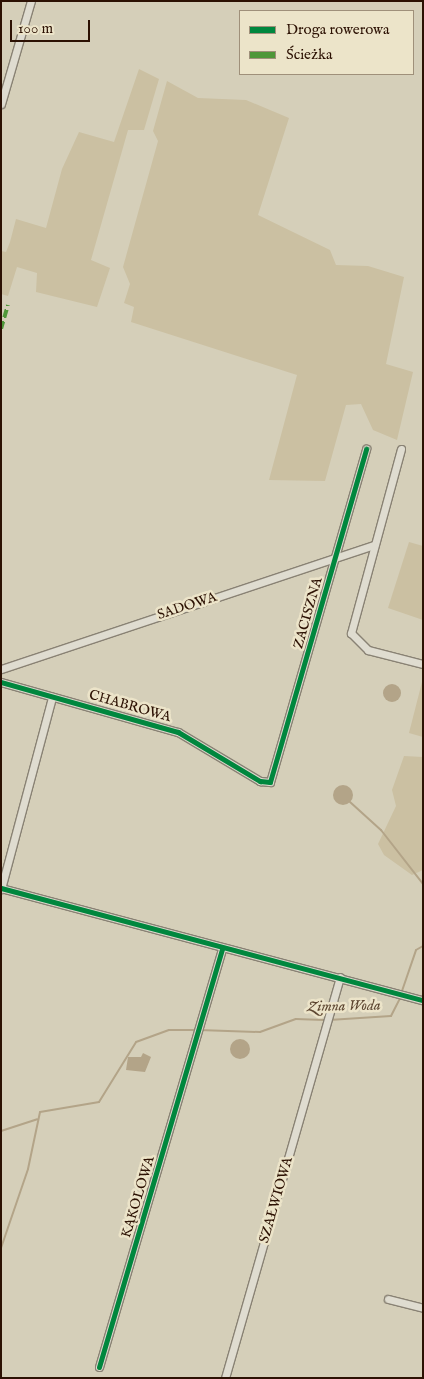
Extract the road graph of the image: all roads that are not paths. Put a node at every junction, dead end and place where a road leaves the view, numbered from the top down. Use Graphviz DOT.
graph roads {
  1 [pos="31,1"];
  2 [pos="1,104"];
  3 [pos="366,449"];
  4 [pos="401,449"];
  5 [pos="374,545"];
  6 [pos="336,558"];
  7 [pos="423,664"];
  8 [pos="1,670"];
  9 [pos="1,682"];
  10 [pos="52,697"];
  11 [pos="270,782"];
  12 [pos="1,888"];
  13 [pos="222,948"];
  14 [pos="340,977"];
  15 [pos="423,1000"];
  16 [pos="388,1299"];
  17 [pos="423,1308"];
  18 [pos="99,1367"];
  19 [pos="225,1378"];
  1 -- 2 [label="street"];
  3 -- 6 [label="street, ZACISZNA"];
  4 -- 5 [label="street"];
  5 -- 6 [label="street, SADOWA"];
  5 -- 7 [label="street"];
  6 -- 8 [label="street, SADOWA"];
  6 -- 11 [label="street, ZACISZNA"];
  9 -- 10 [label="street, CHABROWA"];
  10 -- 11 [label="street, CHABROWA"];
  10 -- 12 [label="street"];
  12 -- 13 [label="street"];
  13 -- 14 [label="street"];
  13 -- 18 [label="street, KĄKOLOWA"];
  14 -- 15 [label="street"];
  14 -- 19 [label="street, SZAŁWIOWA"];
  16 -- 17 [label="street"];
}
